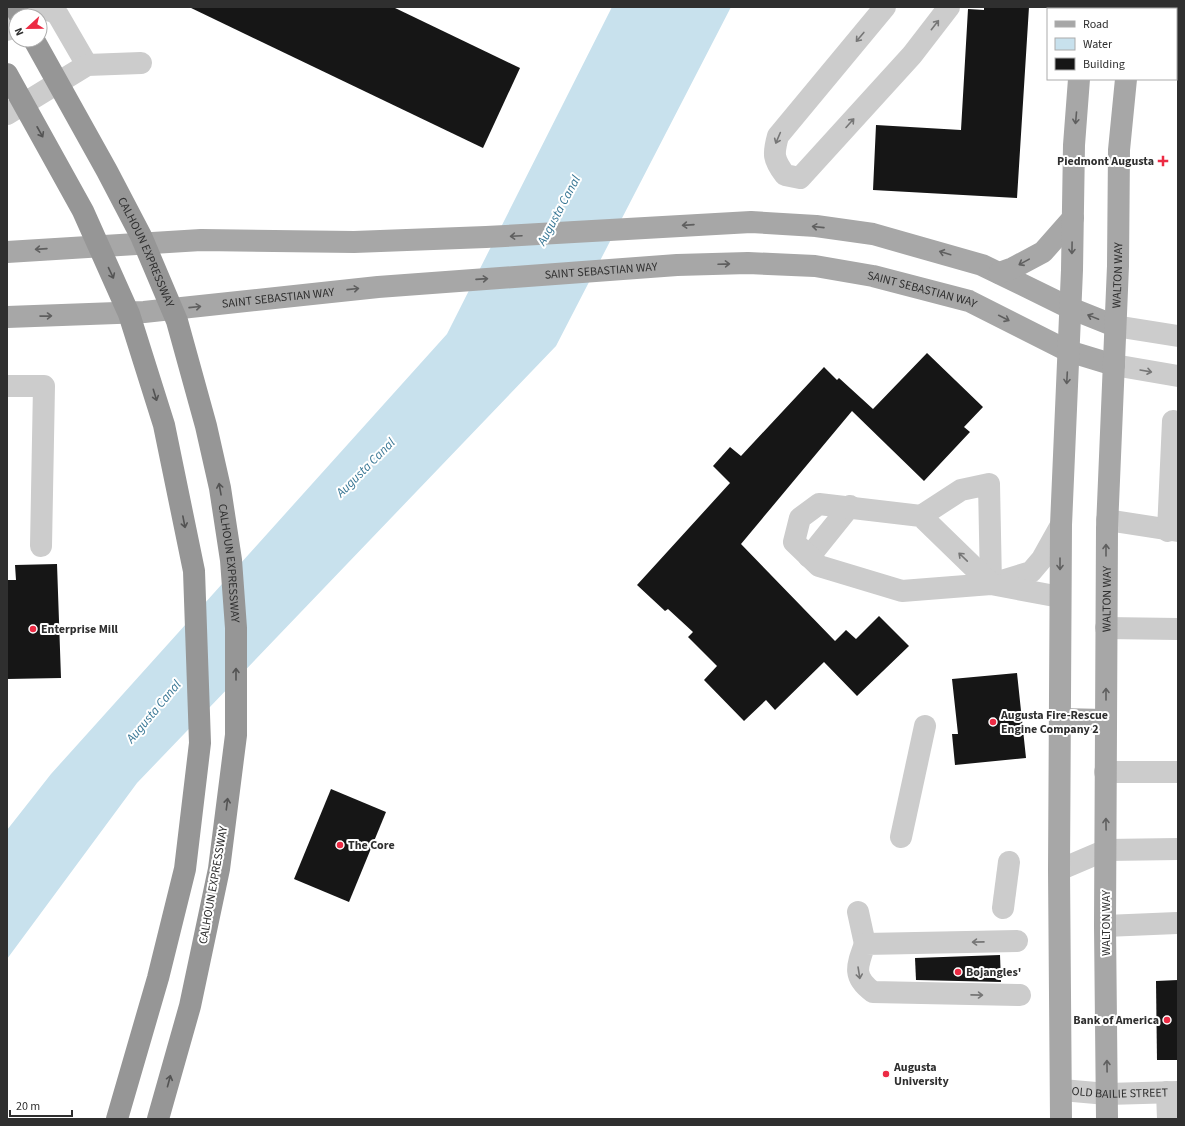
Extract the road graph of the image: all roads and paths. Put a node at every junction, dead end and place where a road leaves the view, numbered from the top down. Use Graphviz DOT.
graph roads {
  1 [pos="885,7"];
  2 [pos="949,7"];
  3 [pos="48,10"];
  4 [pos="38,48"];
  5 [pos="141,64"];
  6 [pos="87,65"];
  7 [pos="7,74"];
  8 [pos="1079,80"];
  9 [pos="1126,80"];
  10 [pos="7,114"];
  11 [pos="1073,218"];
  12 [pos="7,252"];
  13 [pos="990,269"];
  14 [pos="1070,308"];
  15 [pos="7,316"];
  16 [pos="1115,326"];
  17 [pos="1178,336"];
  18 [pos="1068,351"];
  19 [pos="1114,365"];
  20 [pos="1178,376"];
  21 [pos="7,386"];
  22 [pos="1173,421"];
  23 [pos="850,506"];
  24 [pos="921,516"];
  25 [pos="1107,520"];
  26 [pos="1061,525"];
  27 [pos="1173,531"];
  28 [pos="42,546"];
  29 [pos="809,557"];
  30 [pos="991,584"];
  31 [pos="1060,597"];
  32 [pos="1106,628"];
  33 [pos="1178,629"];
  34 [pos="1060,719"];
  35 [pos="1105,720"];
  36 [pos="925,726"];
  37 [pos="1105,772"];
  38 [pos="1178,772"];
  39 [pos="901,837"];
  40 [pos="1178,849"];
  41 [pos="1106,850"];
  42 [pos="1009,862"];
  43 [pos="1059,870"];
  44 [pos="1002,908"];
  45 [pos="858,912"];
  46 [pos="1177,923"];
  47 [pos="1105,926"];
  48 [pos="1017,941"];
  49 [pos="864,944"];
  50 [pos="1020,995"];
  51 [pos="1062,1090"];
  52 [pos="1173,1092"];
  53 [pos="1107,1094"];
  54 [pos="117,1119"];
  55 [pos="158,1119"];
  56 [pos="1062,1119"];
  57 [pos="1107,1119"];
  58 [pos="1168,1119"];
  1 -- 2 [label="street, one-way"];
  3 -- 6 [label="street"];
  55 -- 4 [label="highway, CALHOUN EXPRESSWAY, one-way, bridge"];
  5 -- 6 [label="street"];
  6 -- 10 [label="street"];
  7 -- 54 [label="highway, one-way, bridge"];
  8 -- 11 [label="main road, one-way"];
  9 -- 16 [label="main road, WALTON WAY"];
  11 -- 13 [label="main road, one-way"];
  11 -- 14 [label="main road, one-way"];
  13 -- 12 [label="main road, one-way, bridge"];
  13 -- 14 [label="main road"];
  16 -- 14 [label="main road, one-way"];
  14 -- 18 [label="main road"];
  15 -- 18 [label="main road, SAINT SEBASTIAN WAY, one-way, bridge"];
  16 -- 17 [label="street"];
  16 -- 19 [label="main road, WALTON WAY"];
  18 -- 19 [label="main road, SAINT SEBASTIAN WAY"];
  18 -- 26 [label="main road, one-way"];
  19 -- 20 [label="street, SAINT SEBASTIAN WAY, one-way"];
  19 -- 25 [label="main road, WALTON WAY"];
  21 -- 28 [label="street"];
  22 -- 27 [label="street"];
  23 -- 24 [label="street"];
  23 -- 29 [label="street"];
  23 -- 29 [label="street"];
  30 -- 24 [label="street, one-way"];
  24 -- 30 [label="street"];
  25 -- 27 [label="street"];
  32 -- 25 [label="main road, WALTON WAY, one-way"];
  26 -- 30 [label="street"];
  26 -- 31 [label="main road, one-way"];
  29 -- 30 [label="street"];
  30 -- 31 [label="street"];
  31 -- 34 [label="main road"];
  32 -- 33 [label="street"];
  35 -- 32 [label="main road, WALTON WAY, one-way"];
  34 -- 35 [label="main road"];
  34 -- 43 [label="main road"];
  35 -- 37 [label="main road, WALTON WAY"];
  36 -- 39 [label="street"];
  37 -- 38 [label="street"];
  41 -- 37 [label="main road, WALTON WAY, one-way"];
  40 -- 41 [label="street"];
  41 -- 43 [label="street"];
  41 -- 47 [label="main road, WALTON WAY"];
  42 -- 44 [label="street"];
  43 -- 51 [label="main road"];
  45 -- 49 [label="street"];
  46 -- 47 [label="street"];
  53 -- 47 [label="main road, WALTON WAY, one-way"];
  48 -- 49 [label="street, one-way"];
  49 -- 50 [label="street, one-way"];
  51 -- 53 [label="street, OLD BAILIE STREET"];
  51 -- 56 [label="main road"];
  52 -- 53 [label="street, OLD BAILIE STREET"];
  52 -- 58 [label="street"];
  53 -- 57 [label="main road, WALTON WAY"];
}
